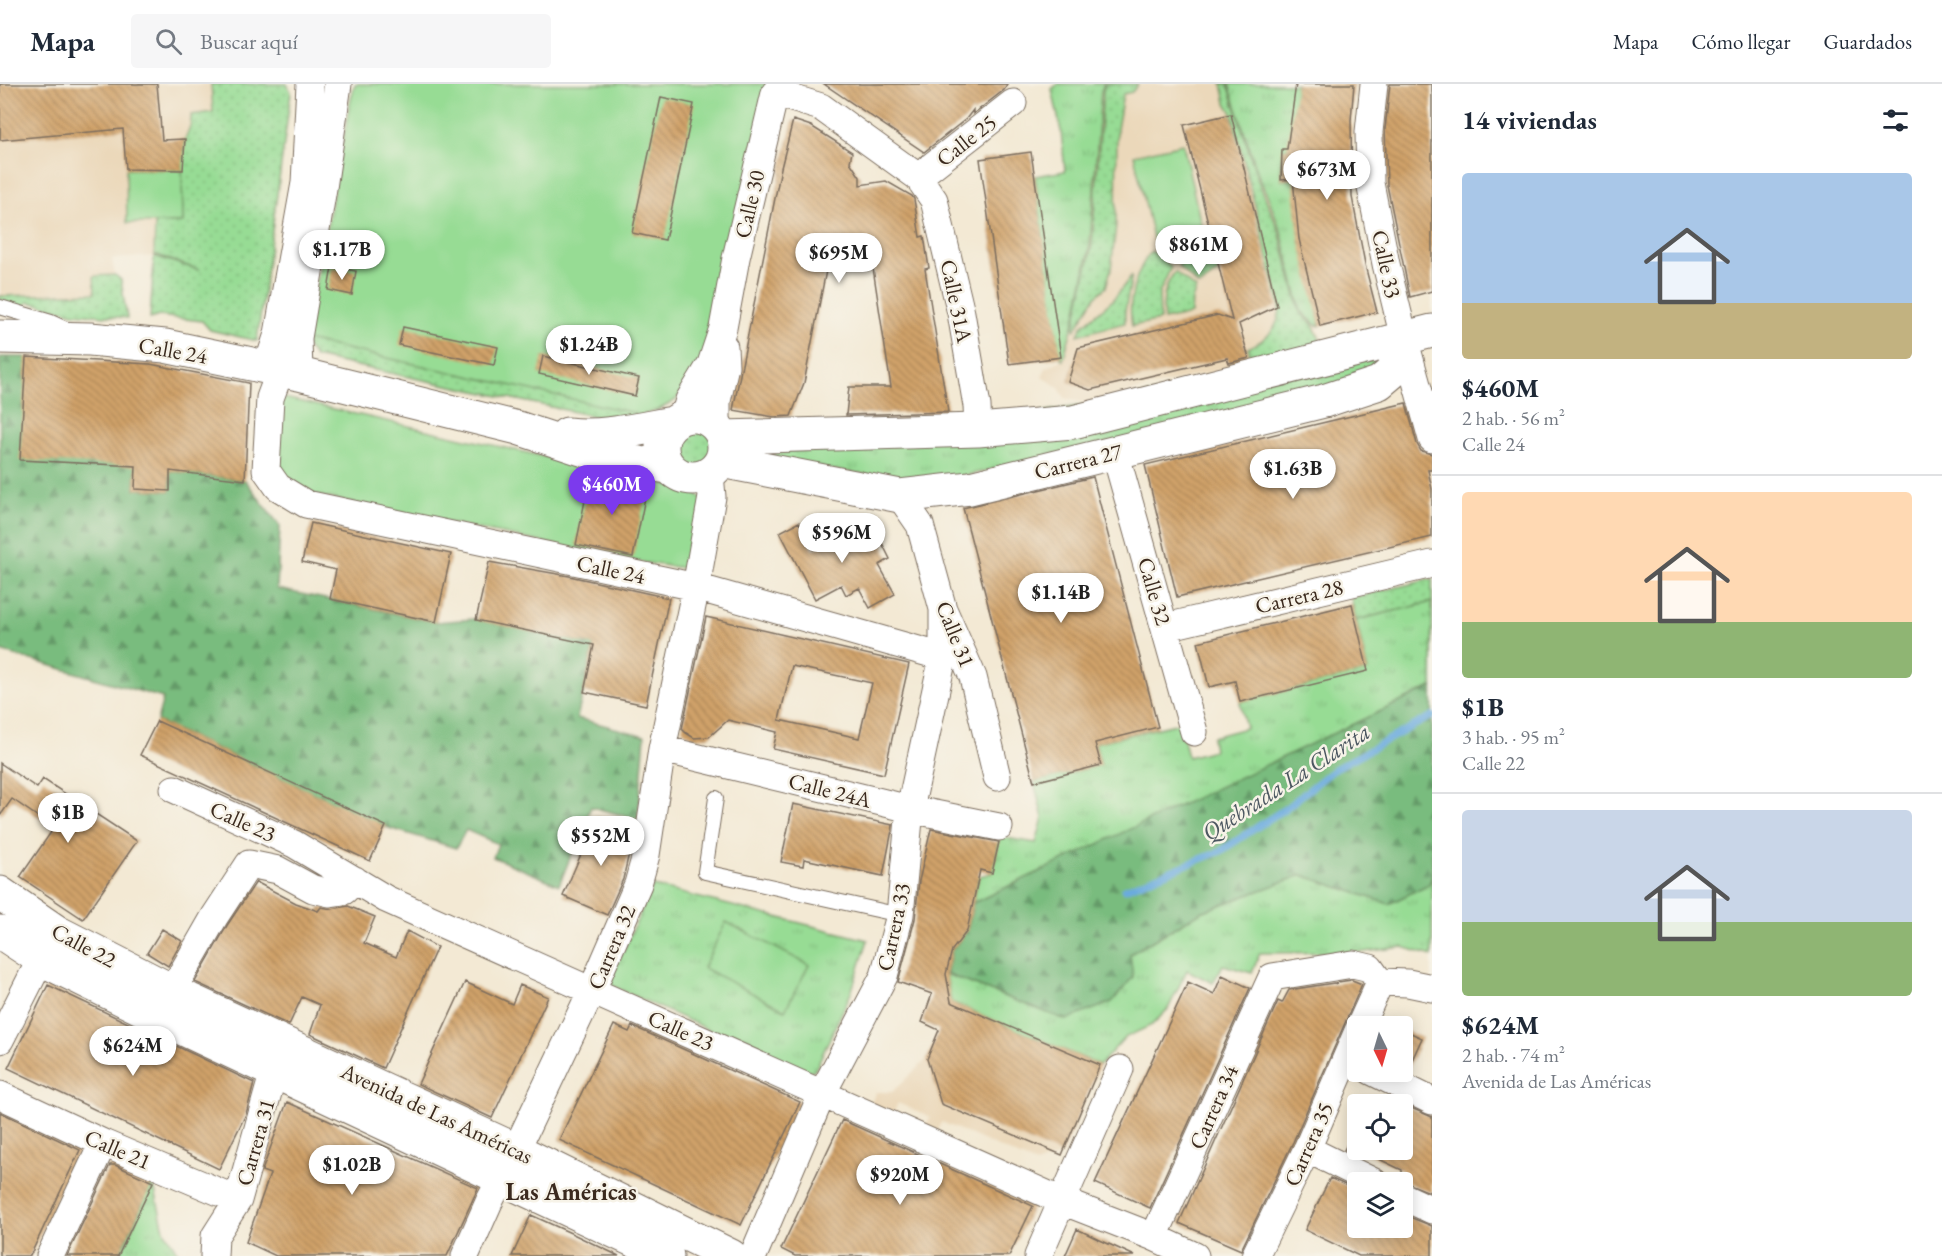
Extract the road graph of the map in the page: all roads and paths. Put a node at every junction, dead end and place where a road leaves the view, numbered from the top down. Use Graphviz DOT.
graph roads {
  1 [pos="310,84"];
  2 [pos="338,84"];
  3 [pos="1374,84"];
  4 [pos="779,89"];
  5 [pos="1013,103"];
  6 [pos="918,177"];
  7 [pos="0,307"];
  8 [pos="723,328"];
  9 [pos="1418,335"];
  10 [pos="0,337"];
  11 [pos="90,339"];
  12 [pos="282,371"];
  13 [pos="678,420"];
  14 [pos="518,428"];
  15 [pos="978,430"];
  16 [pos="1432,439"];
  17 [pos="718,450"];
  18 [pos="1115,452"];
  19 [pos="669,467"];
  20 [pos="900,496"];
  21 [pos="1432,564"];
  22 [pos="696,587"];
  23 [pos="943,609"];
  24 [pos="1166,627"];
  25 [pos="943,657"];
  26 [pos="1194,732"];
  27 [pos="662,749"];
  28 [pos="997,777"];
  29 [pos="174,789"];
  30 [pos="716,798"];
  31 [pos="910,809"];
  32 [pos="999,827"];
  33 [pos="355,880"];
  34 [pos="0,892"];
  35 [pos="900,915"];
  36 [pos="0,932"];
  37 [pos="41,959"];
  38 [pos="1380,981"];
  39 [pos="1432,988"];
  40 [pos="592,990"];
  41 [pos="180,1006"];
  42 [pos="1364,1016"];
  43 [pos="0,1040"];
  44 [pos="281,1058"];
  45 [pos="1120,1069"];
  46 [pos="1347,1069"];
  47 [pos="1393,1082"];
  48 [pos="822,1094"];
  49 [pos="0,1095"];
  50 [pos="1432,1101"];
  51 [pos="103,1143"];
  52 [pos="1307,1149"];
  53 [pos="516,1150"];
  54 [pos="1354,1172"];
  55 [pos="500,1178"];
  56 [pos="238,1200"];
  57 [pos="1062,1201"];
  58 [pos="1413,1201"];
  59 [pos="1432,1210"];
  60 [pos="1154,1237"];
  61 [pos="215,1246"];
  62 [pos="50,1256"];
  63 [pos="465,1256"];
  64 [pos="667,1256"];
  65 [pos="731,1256"];
  66 [pos="753,1256"];
  67 [pos="1038,1256"];
  68 [pos="1195,1256"];
  69 [pos="1255,1256"];
  1 -- 12 [label="street"];
  2 -- 12 [label="street"];
  3 -- 9 [label="street, Calle 33"];
  4 -- 6 [label="street"];
  4 -- 8 [label="street, Calle 30"];
  5 -- 6 [label="street, Calle 25"];
  6 -- 15 [label="street, Calle 31A"];
  7 -- 11 [label="lane"];
  8 -- 13 [label="street, Calle 30"];
  8 -- 17 [label="street, Calle 30"];
  9 -- 15 [label="street, Carrera 27"];
  9 -- 16 [label="street, Calle 33"];
  9 -- 18 [label="street, Carrera 27"];
  10 -- 11 [label="street, Calle 24"];
  11 -- 12 [label="street, Calle 24"];
  12 -- 14 [label="street, Calle 24"];
  12 -- 22 [label="street, Calle 24"];
  13 -- 14 [label="street"];
  13 -- 17 [label="street"];
  13 -- 19 [label="street"];
  14 -- 19 [label="street"];
  15 -- 17 [label="street, Carrera 27"];
  17 -- 19 [label="street"];
  17 -- 20 [label="street, Carrera 27"];
  17 -- 22 [label="street, Carrera 32"];
  18 -- 20 [label="street, Carrera 27"];
  18 -- 24 [label="street, Calle 32"];
  20 -- 23 [label="street, Calle 31"];
  21 -- 24 [label="street, Carrera 28"];
  22 -- 25 [label="street, Calle 24"];
  22 -- 27 [label="street, Carrera 32"];
  23 -- 25 [label="street, Carrera 33"];
  23 -- 28 [label="street, Calle 31"];
  24 -- 26 [label="street, Calle 32"];
  25 -- 31 [label="street, Carrera 33"];
  27 -- 31 [label="street, Calle 24A"];
  27 -- 40 [label="street, Carrera 32"];
  29 -- 33 [label="street, Calle 23"];
  30 -- 35 [label="lane"];
  31 -- 32 [label="street, Calle 24A"];
  31 -- 35 [label="street, Carrera 33"];
  33 -- 40 [label="street, Calle 23"];
  33 -- 41 [label="street"];
  34 -- 41 [label="street, Calle 22"];
  35 -- 48 [label="street, Carrera 33"];
  36 -- 37 [label="street, Avenida de Las Américas"];
  37 -- 41 [label="street, Avenida de Las Américas"];
  37 -- 43 [label="street"];
  38 -- 39 [label="street"];
  38 -- 42 [label="street"];
  38 -- 60 [label="street, Carrera 34"];
  40 -- 48 [label="street, Calle 23"];
  40 -- 53 [label="street, Carrera 32"];
  41 -- 44 [label="street, Avenida de Las Américas"];
  44 -- 53 [label="street, Avenida de Las Américas"];
  44 -- 55 [label="street, Avenida de Las Américas"];
  44 -- 56 [label="street, Carrera 31"];
  45 -- 57 [label="street"];
  46 -- 52 [label="street, Carrera 35"];
  47 -- 50 [label="street"];
  48 -- 57 [label="street, Calle 23"];
  48 -- 66 [label="street, Carrera 33"];
  49 -- 51 [label="street, Calle 21"];
  51 -- 56 [label="street, Calle 21"];
  51 -- 62 [label="street"];
  52 -- 54 [label="street"];
  52 -- 69 [label="street, Carrera 35"];
  53 -- 55 [label="street, Carrera 32"];
  53 -- 65 [label="street, Avenida de Las Américas"];
  55 -- 63 [label="street, Carrera 32"];
  55 -- 64 [label="street, Avenida de Las Américas"];
  56 -- 61 [label="street, Carrera 31"];
  57 -- 60 [label="street, Calle 23"];
  57 -- 67 [label="street"];
  58 -- 59 [label="street"];
  60 -- 68 [label="street, Calle 23"];
}
